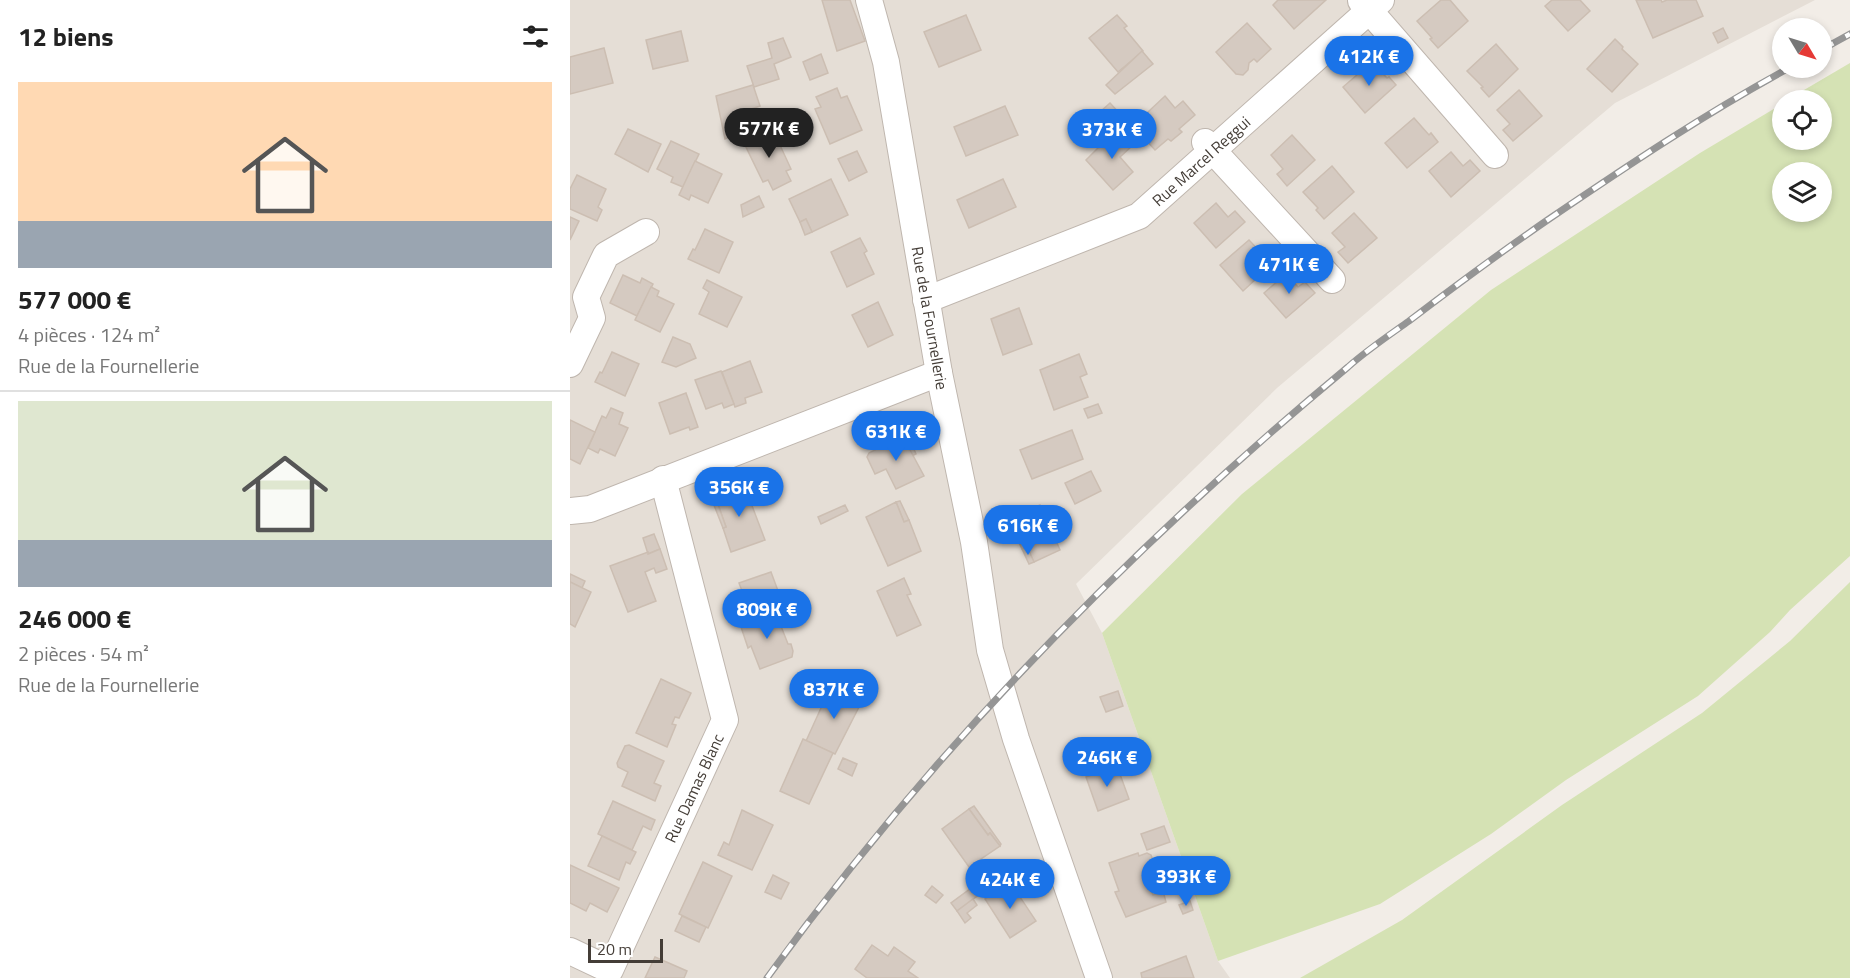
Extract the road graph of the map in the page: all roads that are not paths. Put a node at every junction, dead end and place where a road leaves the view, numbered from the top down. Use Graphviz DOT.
graph roads {
  1 [pos="869,0"];
  2 [pos="1370,4"];
  3 [pos="1209,146"];
  4 [pos="1495,155"];
  5 [pos="646,232"];
  6 [pos="1332,280"];
  7 [pos="926,300"];
  8 [pos="570,364"];
  9 [pos="939,373"];
  10 [pos="663,479"];
  11 [pos="570,511"];
  12 [pos="570,951"];
  13 [pos="593,971"];
  14 [pos="1099,978"];
  1 -- 7 [label="street, Rue de la Fournellerie"];
  2 -- 3 [label="street, Rue Marcel Reggui"];
  2 -- 4 [label="street"];
  3 -- 6 [label="street"];
  3 -- 7 [label="street, Rue Marcel Reggui"];
  5 -- 8 [label="street"];
  7 -- 9 [label="street, Rue de la Fournellerie"];
  9 -- 10 [label="street"];
  9 -- 14 [label="street, Rue de la Fournellerie"];
  10 -- 11 [label="street"];
  10 -- 13 [label="street, Rue Damas Blanc"];
  12 -- 13 [label="street, Rue Damas Blanc"];
}
